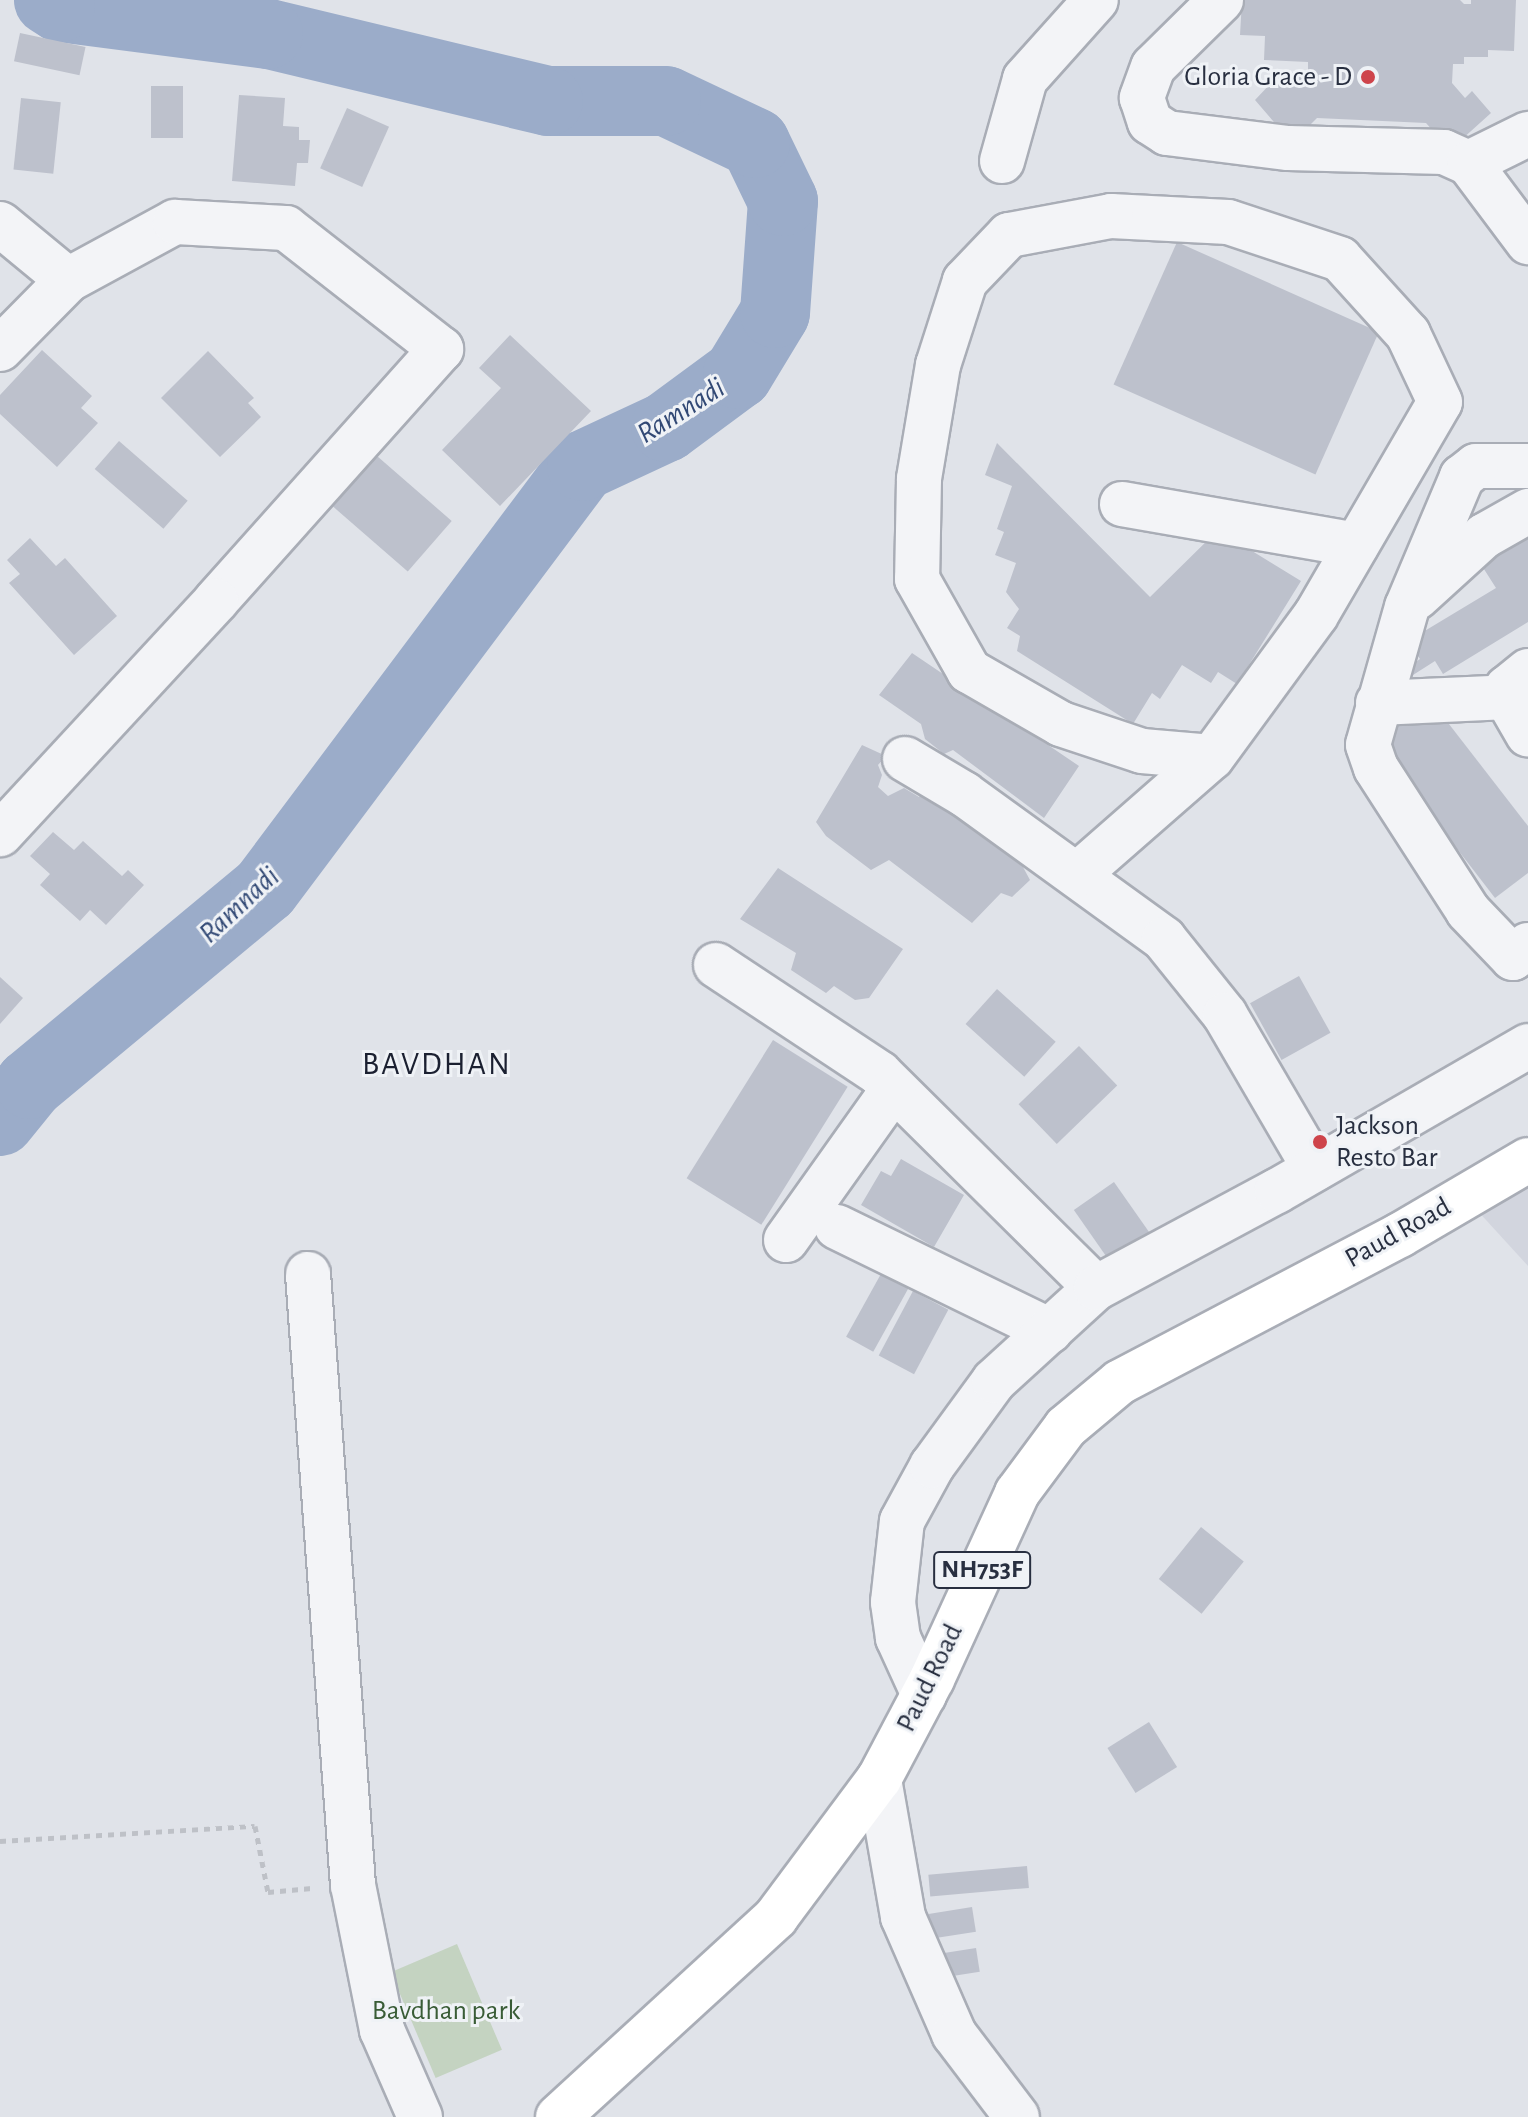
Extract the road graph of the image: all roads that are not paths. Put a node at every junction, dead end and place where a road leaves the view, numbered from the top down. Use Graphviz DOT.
graph roads {
  1 [pos="1096,0"];
  2 [pos="1221,0"];
  3 [pos="1528,134"];
  4 [pos="1002,161"];
  5 [pos="1469,163"];
  6 [pos="0,224"];
  7 [pos="1528,242"];
  8 [pos="68,280"];
  9 [pos="0,349"];
  10 [pos="1528,466"];
  11 [pos="1122,504"];
  12 [pos="1528,511"];
  13 [pos="1356,545"];
  14 [pos="1407,607"];
  15 [pos="1521,701"];
  16 [pos="1378,703"];
  17 [pos="1212,757"];
  18 [pos="905,759"];
  19 [pos="0,834"];
  20 [pos="1077,875"];
  21 [pos="1528,945"];
  22 [pos="716,965"];
  23 [pos="1528,1046"];
  24 [pos="894,1088"];
  25 [pos="1528,1160"];
  26 [pos="1315,1169"];
  27 [pos="837,1227"];
  28 [pos="786,1240"];
  29 [pos="308,1274"];
  30 [pos="1096,1288"];
  31 [pos="1050,1331"];
  32 [pos="924,1695"];
  33 [pos="879,1779"];
  34 [pos="420,2117"];
  35 [pos="558,2117"];
  36 [pos="1017,2117"];
  1 -- 4 [label="street"];
  2 -- 5 [label="street"];
  3 -- 5 [label="street"];
  5 -- 7 [label="street"];
  6 -- 8 [label="street"];
  8 -- 9 [label="street"];
  8 -- 19 [label="street"];
  10 -- 14 [label="street"];
  11 -- 13 [label="street"];
  12 -- 14 [label="street"];
  13 -- 17 [label="street"];
  13 -- 17 [label="street"];
  14 -- 16 [label="street"];
  15 -- 16 [label="street"];
  16 -- 21 [label="street"];
  17 -- 20 [label="street"];
  18 -- 20 [label="street"];
  20 -- 26 [label="street"];
  22 -- 24 [label="street"];
  23 -- 26 [label="street"];
  24 -- 28 [label="street"];
  24 -- 30 [label="street"];
  25 -- 32 [label="main road, Paud Road / NH753F"];
  26 -- 30 [label="street"];
  27 -- 31 [label="street"];
  29 -- 34 [label="street"];
  30 -- 31 [label="street"];
  31 -- 32 [label="street"];
  32 -- 33 [label="main road, Paud Road / NH753F"];
  33 -- 35 [label="main road, Paud Road / NH753F"];
  33 -- 36 [label="street"];
}
